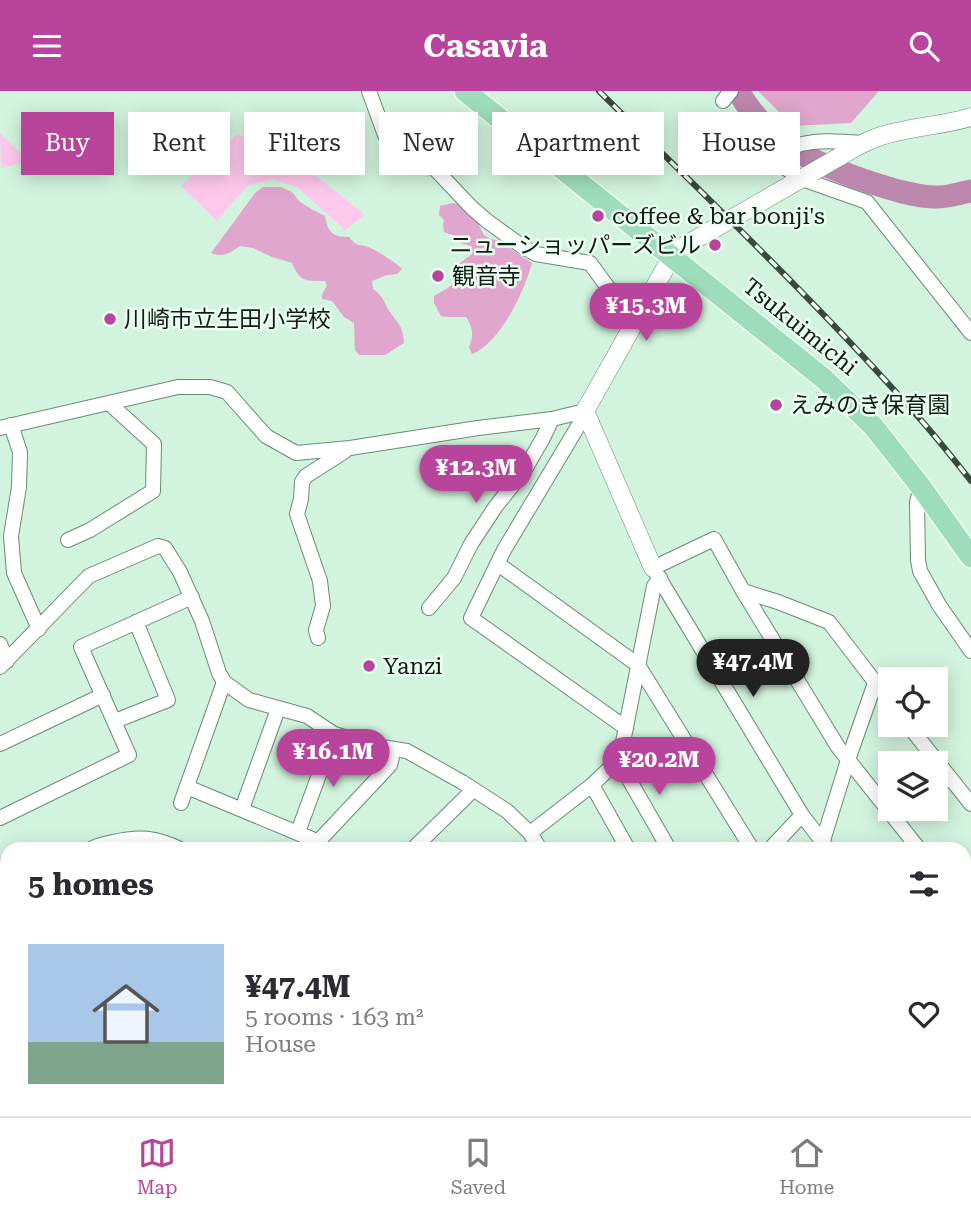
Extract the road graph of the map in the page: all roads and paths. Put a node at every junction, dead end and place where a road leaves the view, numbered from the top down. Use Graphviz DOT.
graph roads {
  1 [pos="369,91"];
  2 [pos="465,91"];
  3 [pos="971,117"];
  4 [pos="862,143"];
  5 [pos="808,175"];
  6 [pos="672,257"];
  7 [pos="644,306"];
  8 [pos="971,333"];
  9 [pos="110,404"];
  10 [pos="585,411"];
  11 [pos="552,419"];
  12 [pos="6,426"];
  13 [pos="350,448"];
  14 [pos="921,487"];
  15 [pos="68,540"];
  16 [pos="971,557"];
  17 [pos="498,564"];
  18 [pos="657,573"];
  19 [pos="743,591"];
  20 [pos="192,597"];
  21 [pos="429,608"];
  22 [pos="136,622"];
  23 [pos="39,629"];
  24 [pos="318,638"];
  25 [pos="0,644"];
  26 [pos="971,651"];
  27 [pos="3,664"];
  28 [pos="638,665"];
  29 [pos="224,682"];
  30 [pos="875,683"];
  31 [pos="878,687"];
  32 [pos="103,695"];
  33 [pos="278,709"];
  34 [pos="115,721"];
  35 [pos="626,728"];
  36 [pos="334,734"];
  37 [pos="918,737"];
  38 [pos="0,744"];
  39 [pos="394,748"];
  40 [pos="848,759"];
  41 [pos="619,762"];
  42 [pos="592,785"];
  43 [pos="187,786"];
  44 [pos="473,790"];
  45 [pos="181,803"];
  46 [pos="971,804"];
  47 [pos="242,809"];
  48 [pos="802,815"];
  49 [pos="0,818"];
  50 [pos="298,832"];
  51 [pos="530,833"];
  52 [pos="311,842"];
  53 [pos="318,842"];
  54 [pos="420,842"];
  55 [pos="536,842"];
  56 [pos="624,842"];
  57 [pos="665,842"];
  58 [pos="747,842"];
  59 [pos="777,842"];
  60 [pos="821,842"];
  61 [pos="825,842"];
  62 [pos="913,842"];
  1 -- 7 [label="street"];
  2 -- 6 [label="main road, Tsukuimichi"];
  3 -- 4 [label="street"];
  4 -- 5 [label="street, bridge"];
  4 -- 5 [label="street"];
  5 -- 6 [label="street"];
  5 -- 8 [label="street"];
  6 -- 7 [label="street"];
  6 -- 14 [label="main road, Tsukuimichi"];
  7 -- 10 [label="street"];
  9 -- 12 [label="street"];
  9 -- 13 [label="street"];
  9 -- 15 [label="street"];
  10 -- 11 [label="street"];
  10 -- 17 [label="street"];
  10 -- 18 [label="street"];
  11 -- 13 [label="street"];
  11 -- 21 [label="street"];
  12 -- 23 [label="street"];
  13 -- 24 [label="street"];
  14 -- 16 [label="main road, Tsukuimichi"];
  14 -- 26 [label="street"];
  17 -- 28 [label="street"];
  17 -- 35 [label="street"];
  18 -- 19 [label="street"];
  18 -- 28 [label="street"];
  18 -- 48 [label="street"];
  19 -- 30 [label="street"];
  19 -- 40 [label="street"];
  20 -- 22 [label="street"];
  20 -- 23 [label="street"];
  20 -- 29 [label="street"];
  22 -- 32 [label="street"];
  22 -- 34 [label="street"];
  23 -- 27 [label="street"];
  25 -- 27 [label="street"];
  28 -- 35 [label="street"];
  28 -- 58 [label="street"];
  29 -- 33 [label="street"];
  29 -- 43 [label="street"];
  30 -- 31 [label="street"];
  30 -- 40 [label="street"];
  32 -- 34 [label="street"];
  32 -- 38 [label="street"];
  33 -- 36 [label="street"];
  33 -- 47 [label="street"];
  34 -- 49 [label="street"];
  35 -- 41 [label="street"];
  36 -- 39 [label="street"];
  36 -- 50 [label="street"];
  37 -- 46 [label="street"];
  39 -- 44 [label="street"];
  39 -- 53 [label="street"];
  40 -- 61 [label="street"];
  40 -- 62 [label="street"];
  41 -- 42 [label="street"];
  41 -- 57 [label="street"];
  42 -- 51 [label="street"];
  42 -- 56 [label="street"];
  43 -- 45 [label="street"];
  43 -- 47 [label="street"];
  44 -- 51 [label="street"];
  44 -- 54 [label="street"];
  47 -- 50 [label="street"];
  48 -- 59 [label="street"];
  48 -- 60 [label="street"];
  50 -- 52 [label="street"];
  51 -- 55 [label="street"];
}
